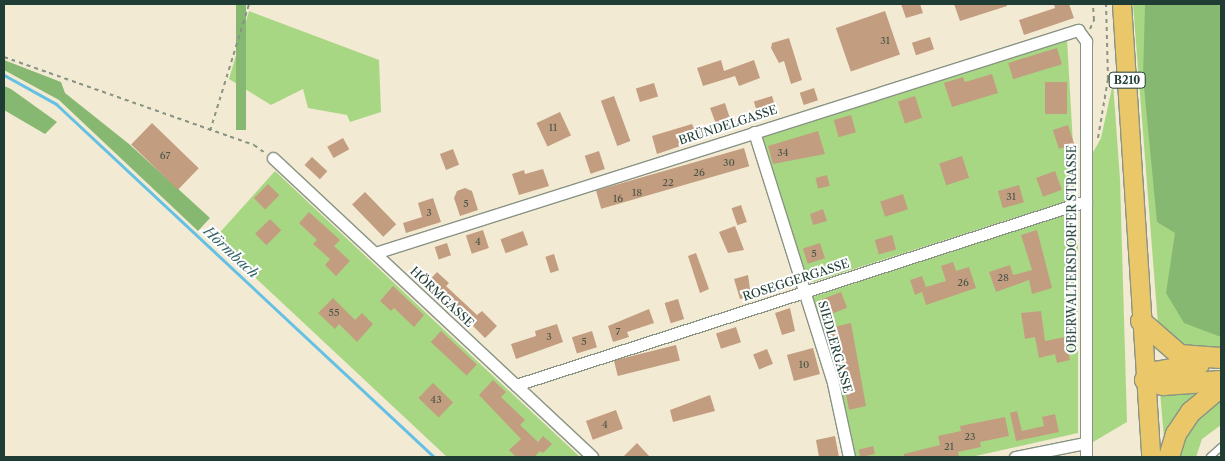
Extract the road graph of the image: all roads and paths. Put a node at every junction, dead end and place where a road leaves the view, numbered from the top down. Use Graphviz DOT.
graph roads {
  1 [pos="249,4"];
  2 [pos="1093,4"];
  3 [pos="1106,4"];
  4 [pos="1122,4"];
  5 [pos="1086,41"];
  6 [pos="4,57"];
  7 [pos="210,131"];
  8 [pos="754,132"];
  9 [pos="1086,152"];
  10 [pos="273,158"];
  11 [pos="1086,201"];
  12 [pos="375,253"];
  13 [pos="805,292"];
  14 [pos="1141,320"];
  15 [pos="1221,359"];
  16 [pos="1145,380"];
  17 [pos="1221,381"];
  18 [pos="516,385"];
  19 [pos="1221,387"];
  20 [pos="1085,443"];
  21 [pos="1221,447"];
  22 [pos="592,457"];
  23 [pos="848,457"];
  24 [pos="1014,457"];
  25 [pos="1086,457"];
  26 [pos="1151,457"];
  27 [pos="1169,457"];
  28 [pos="1210,457"];
  1 -- 7 [label="path"];
  2 -- 5 [label="path"];
  3 -- 9 [label="path"];
  4 -- 14 [label="main road, B210"];
  5 -- 8 [label="street, BRÜNDELGASSE"];
  5 -- 9 [label="street, OBERWALTERSDORFER STRASSE"];
  6 -- 7 [label="path"];
  7 -- 10 [label="path"];
  8 -- 12 [label="street, BRÜNDELGASSE"];
  8 -- 13 [label="street, SIEDLERGASSE"];
  9 -- 11 [label="street, OBERWALTERSDORFER STRASSE"];
  10 -- 12 [label="street, HÖRMGASSE"];
  11 -- 13 [label="street, ROSEGGERGASSE"];
  11 -- 20 [label="street, OBERWALTERSDORFER STRASSE"];
  12 -- 18 [label="street, HÖRMGASSE"];
  13 -- 18 [label="street, ROSEGGERGASSE"];
  13 -- 23 [label="street, SIEDLERGASSE"];
  14 -- 15 [label="highway"];
  14 -- 16 [label="main road, B210"];
  15 -- 16 [label="highway"];
  16 -- 17 [label="highway"];
  16 -- 26 [label="main road, B210"];
  18 -- 22 [label="street, HÖRMGASSE"];
  19 -- 27 [label="highway"];
  20 -- 24 [label="street"];
  20 -- 25 [label="street, OBERWALTERSDORFER STRASSE"];
  21 -- 28 [label="lane"];
}
